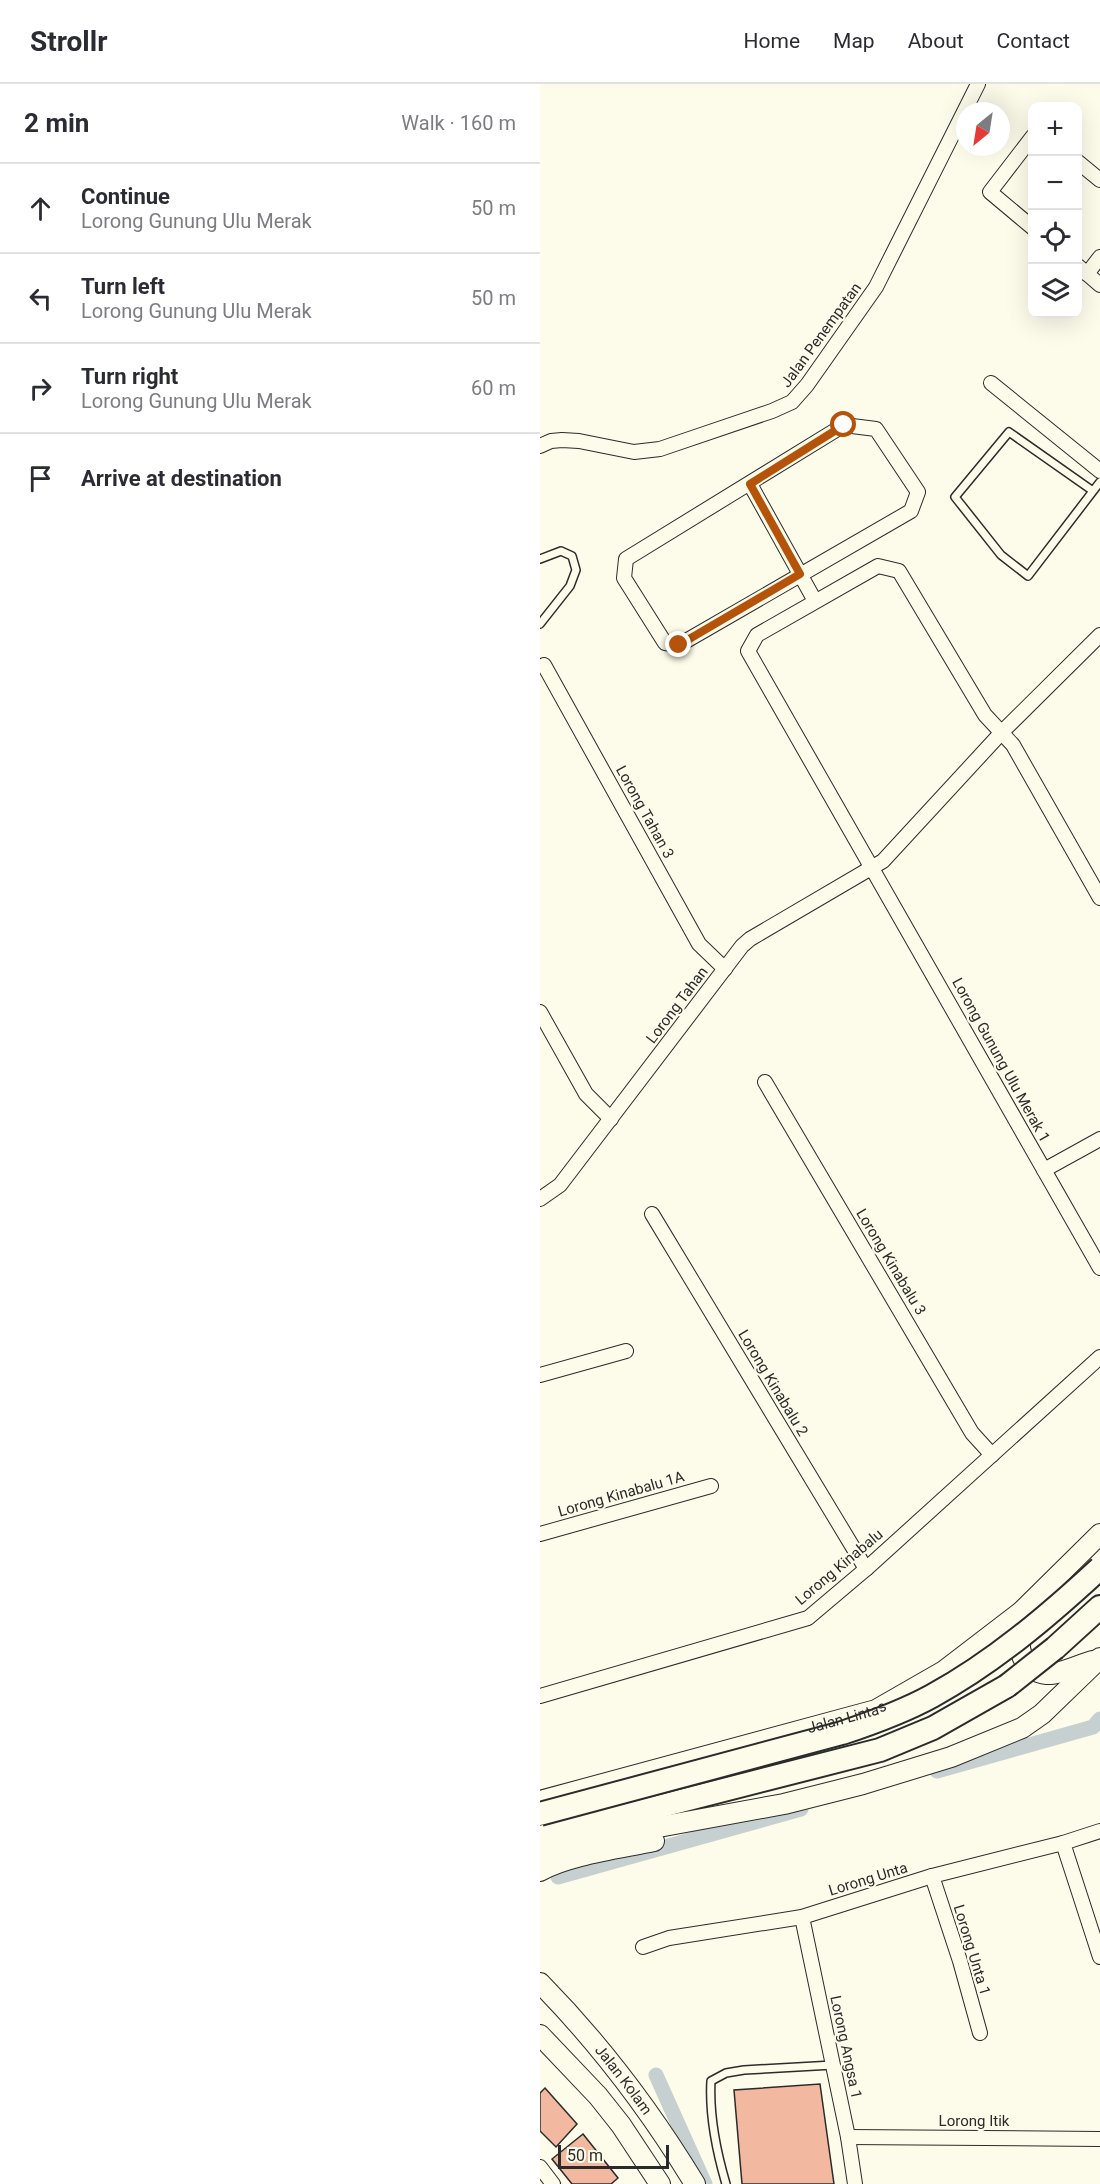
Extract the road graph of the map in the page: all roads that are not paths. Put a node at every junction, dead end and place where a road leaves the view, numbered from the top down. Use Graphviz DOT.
graph roads {
  1 [pos="978,84"];
  2 [pos="1028,141"];
  3 [pos="1082,166"];
  4 [pos="1100,180"];
  5 [pos="1028,225"];
  6 [pos="1100,257"];
  7 [pos="1082,270"];
  8 [pos="1100,285"];
  9 [pos="991,383"];
  10 [pos="540,446"];
  11 [pos="1100,471"];
  12 [pos="1100,482"];
  13 [pos="750,484"];
  14 [pos="1093,491"];
  15 [pos="540,559"];
  16 [pos="800,574"];
  17 [pos="814,601"];
  18 [pos="540,624"];
  19 [pos="1100,635"];
  20 [pos="544,664"];
  21 [pos="1002,732"];
  22 [pos="874,868"];
  23 [pos="1100,898"];
  24 [pos="725,969"];
  25 [pos="540,1012"];
  26 [pos="765,1082"];
  27 [pos="611,1119"];
  28 [pos="1100,1139"];
  29 [pos="1044,1170"];
  30 [pos="540,1199"];
  31 [pos="652,1214"];
  32 [pos="1100,1268"];
  33 [pos="626,1351"];
  34 [pos="1100,1357"];
  35 [pos="540,1375"];
  36 [pos="992,1455"];
  37 [pos="711,1486"];
  38 [pos="540,1533"];
  39 [pos="1100,1534"];
  40 [pos="1100,1568"];
  41 [pos="866,1569"];
  42 [pos="1049,1583"];
  43 [pos="1100,1607"];
  44 [pos="1099,1659"];
  45 [pos="540,1696"];
  46 [pos="540,1800"];
  47 [pos="784,1804"];
  48 [pos="540,1814"];
  49 [pos="1100,1831"];
  50 [pos="540,1837"];
  51 [pos="1063,1843"];
  52 [pos="540,1855"];
  53 [pos="540,1871"];
  54 [pos="932,1876"];
  55 [pos="802,1917"];
  56 [pos="643,1947"];
  57 [pos="1100,1957"];
  58 [pos="540,1983"];
  59 [pos="980,2033"];
  60 [pos="540,2035"];
  61 [pos="833,2065"];
  62 [pos="848,2137"];
  63 [pos="1100,2139"];
  64 [pos="540,2167"];
  65 [pos="553,2184"];
  66 [pos="660,2184"];
  67 [pos="695,2184"];
  68 [pos="726,2184"];
  69 [pos="855,2184"];
  1 -- 10 [label="street, Jalan Penempatan"];
  2 -- 5 [label="street"];
  3 -- 4 [label="street"];
  6 -- 7 [label="street"];
  7 -- 8 [label="street"];
  9 -- 11 [label="street"];
  12 -- 14 [label="lane"];
  13 -- 16 [label="street"];
  13 -- 16 [label="street"];
  13 -- 16 [label="street"];
  14 -- 14 [label="lane"];
  15 -- 18 [label="lane"];
  16 -- 17 [label="street"];
  17 -- 21 [label="street"];
  17 -- 22 [label="street, Lorong Gunung Ulu Merak 1"];
  19 -- 21 [label="street, Lorong Tahan"];
  20 -- 24 [label="street, Lorong Tahan 3"];
  21 -- 22 [label="street, Lorong Tahan"];
  21 -- 23 [label="street"];
  22 -- 24 [label="street, Lorong Tahan"];
  22 -- 29 [label="street, Lorong Gunung Ulu Merak 1"];
  24 -- 27 [label="street, Lorong Tahan"];
  25 -- 27 [label="street"];
  26 -- 36 [label="street, Lorong Kinabalu 3"];
  27 -- 30 [label="street, Lorong Tahan"];
  28 -- 29 [label="street"];
  29 -- 32 [label="street, Lorong Gunung Ulu Merak 1"];
  31 -- 41 [label="street, Lorong Kinabalu 2"];
  33 -- 35 [label="street"];
  34 -- 36 [label="street, Lorong Kinabalu"];
  36 -- 41 [label="street, Lorong Kinabalu"];
  37 -- 38 [label="street, Lorong Kinabalu 1A"];
  39 -- 42 [label="main road, Jalan Lintas"];
  40 -- 48 [label="highway, Jalan Lintas, bridge"];
  41 -- 45 [label="street, Lorong Kinabalu"];
  42 -- 44 [label="main road"];
  42 -- 46 [label="main road, Jalan Lintas"];
  43 -- 50 [label="highway, bridge"];
  44 -- 47 [label="main road"];
  47 -- 52 [label="main road"];
  47 -- 53 [label="main road"];
  49 -- 51 [label="street, Lorong Unta"];
  51 -- 54 [label="street, Lorong Unta"];
  51 -- 57 [label="street"];
  54 -- 55 [label="street, Lorong Unta"];
  54 -- 59 [label="street, Lorong Unta 1"];
  55 -- 56 [label="street, Lorong Unta"];
  55 -- 61 [label="street, Lorong Angsa 1"];
  58 -- 67 [label="main road, Jalan Kolam"];
  60 -- 66 [label="main road, Jalan Kolam"];
  61 -- 62 [label="street, Lorong Angsa 1"];
  61 -- 68 [label="lane"];
  62 -- 63 [label="street, Lorong Itik"];
  62 -- 69 [label="street, Lorong Angsa 1"];
  64 -- 65 [label="street"];
}
